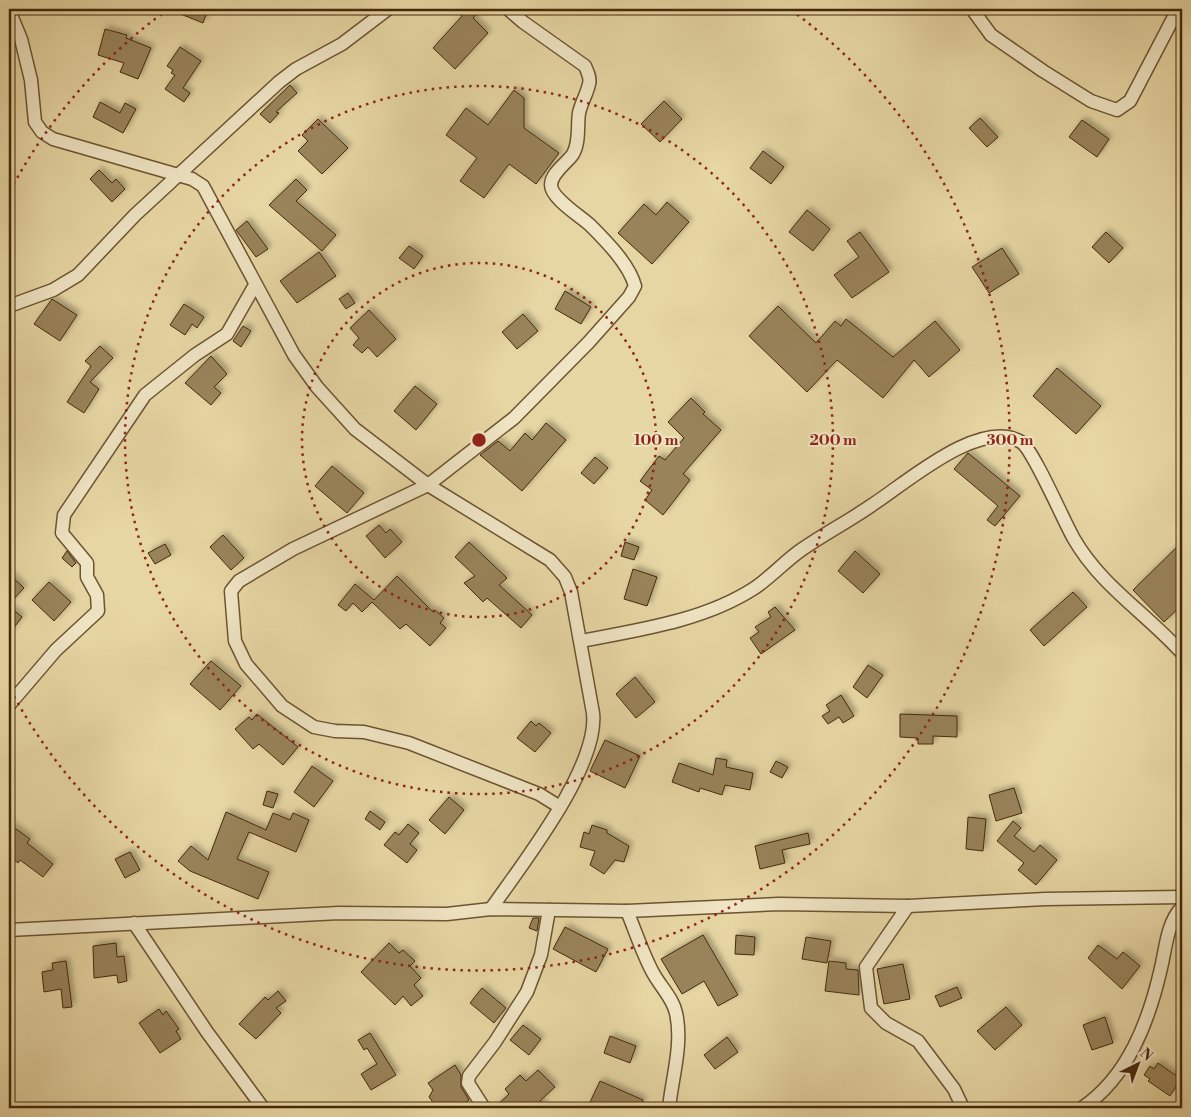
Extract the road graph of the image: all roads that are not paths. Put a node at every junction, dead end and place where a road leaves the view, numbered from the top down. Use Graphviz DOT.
graph roads {
  1 [pos="388,9"];
  2 [pos="508,9"];
  3 [pos="972,9"];
  4 [pos="1178,9"];
  5 [pos="9,10"];
  6 [pos="178,175"];
  7 [pos="255,284"];
  8 [pos="9,306"];
  9 [pos="428,485"];
  10 [pos="581,641"];
  11 [pos="1182,653"];
  12 [pos="9,705"];
  13 [pos="560,807"];
  14 [pos="1182,897"];
  15 [pos="908,906"];
  16 [pos="1182,907"];
  17 [pos="491,909"];
  18 [pos="549,910"];
  19 [pos="627,911"];
  20 [pos="134,923"];
  21 [pos="9,930"];
  22 [pos="263,1108"];
  23 [pos="484,1108"];
  24 [pos="669,1108"];
  25 [pos="963,1108"];
  26 [pos="1082,1108"];
  1 -- 6 [label="street"];
  2 -- 9 [label="street"];
  3 -- 4 [label="street"];
  5 -- 6 [label="street"];
  6 -- 7 [label="street"];
  6 -- 8 [label="street"];
  7 -- 9 [label="street"];
  7 -- 12 [label="street"];
  9 -- 10 [label="street"];
  9 -- 13 [label="street"];
  10 -- 11 [label="street"];
  10 -- 13 [label="street"];
  13 -- 17 [label="street"];
  14 -- 15 [label="street"];
  15 -- 19 [label="street"];
  15 -- 25 [label="street"];
  16 -- 26 [label="street"];
  17 -- 18 [label="street"];
  17 -- 20 [label="street"];
  18 -- 19 [label="street"];
  18 -- 23 [label="street"];
  19 -- 24 [label="street"];
  20 -- 21 [label="street"];
  20 -- 22 [label="street"];
}
